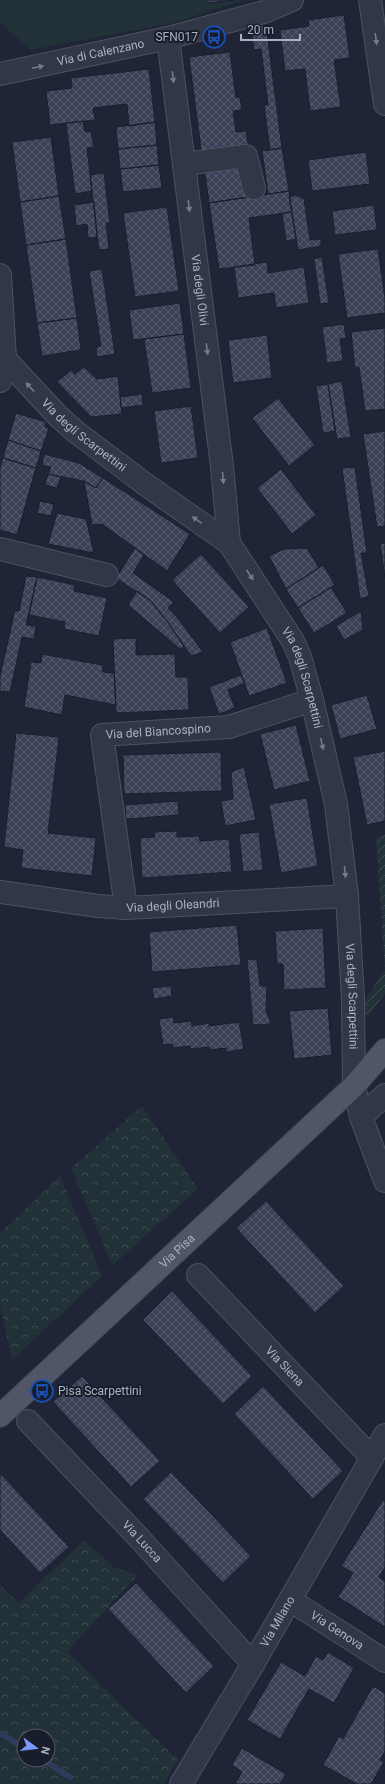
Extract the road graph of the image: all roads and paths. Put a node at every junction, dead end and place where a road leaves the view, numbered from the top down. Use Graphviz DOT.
graph roads {
  1 [pos="292,0"];
  2 [pos="370,0"];
  3 [pos="168,38"];
  4 [pos="0,74"];
  5 [pos="385,104"];
  6 [pos="184,164"];
  7 [pos="254,188"];
  8 [pos="0,275"];
  9 [pos="5,359"];
  10 [pos="0,381"];
  11 [pos="229,542"];
  12 [pos="0,549"];
  13 [pos="107,575"];
  14 [pos="312,700"];
  15 [pos="0,892"];
  16 [pos="347,896"];
  17 [pos="126,908"];
  18 [pos="385,1050"];
  19 [pos="354,1086"];
  20 [pos="385,1095"];
  21 [pos="361,1117"];
  22 [pos="385,1181"];
  23 [pos="198,1275"];
  24 [pos="0,1416"];
  25 [pos="28,1421"];
  26 [pos="385,1435"];
  27 [pos="372,1458"];
  28 [pos="290,1600"];
  29 [pos="385,1661"];
  30 [pos="253,1664"];
  31 [pos="181,1784"];
  1 -- 3 [label="street, Via di Calenzano"];
  2 -- 5 [label="street, one-way"];
  4 -- 3 [label="street, Via di Calenzano, one-way"];
  3 -- 6 [label="street, Via degli Olivi, one-way"];
  6 -- 7 [label="street"];
  6 -- 11 [label="street, Via degli Olivi, one-way"];
  8 -- 9 [label="street"];
  9 -- 10 [label="street"];
  11 -- 9 [label="street, Via degli Scarpettini, one-way"];
  11 -- 14 [label="street, Via degli Scarpettini, one-way"];
  12 -- 13 [label="street"];
  14 -- 16 [label="street, Via degli Scarpettini, one-way"];
  14 -- 17 [label="street, Via del Biancospino"];
  15 -- 17 [label="street, Via degli Oleandri"];
  16 -- 17 [label="street, Via degli Oleandri"];
  16 -- 19 [label="street, Via degli Scarpettini"];
  18 -- 19 [label="main road, Via Pisa"];
  19 -- 21 [label="street, Via degli Scarpettini"];
  19 -- 24 [label="main road, Via Pisa"];
  20 -- 21 [label="street"];
  21 -- 22 [label="street, Via degli Scarpettini"];
  23 -- 27 [label="street, Via Siena"];
  25 -- 30 [label="street, Via Lucca"];
  26 -- 27 [label="street"];
  27 -- 28 [label="street, Via Milano"];
  28 -- 29 [label="street, Via Genova"];
  28 -- 30 [label="street, Via Milano"];
  30 -- 31 [label="street, Via Milano"];
}
